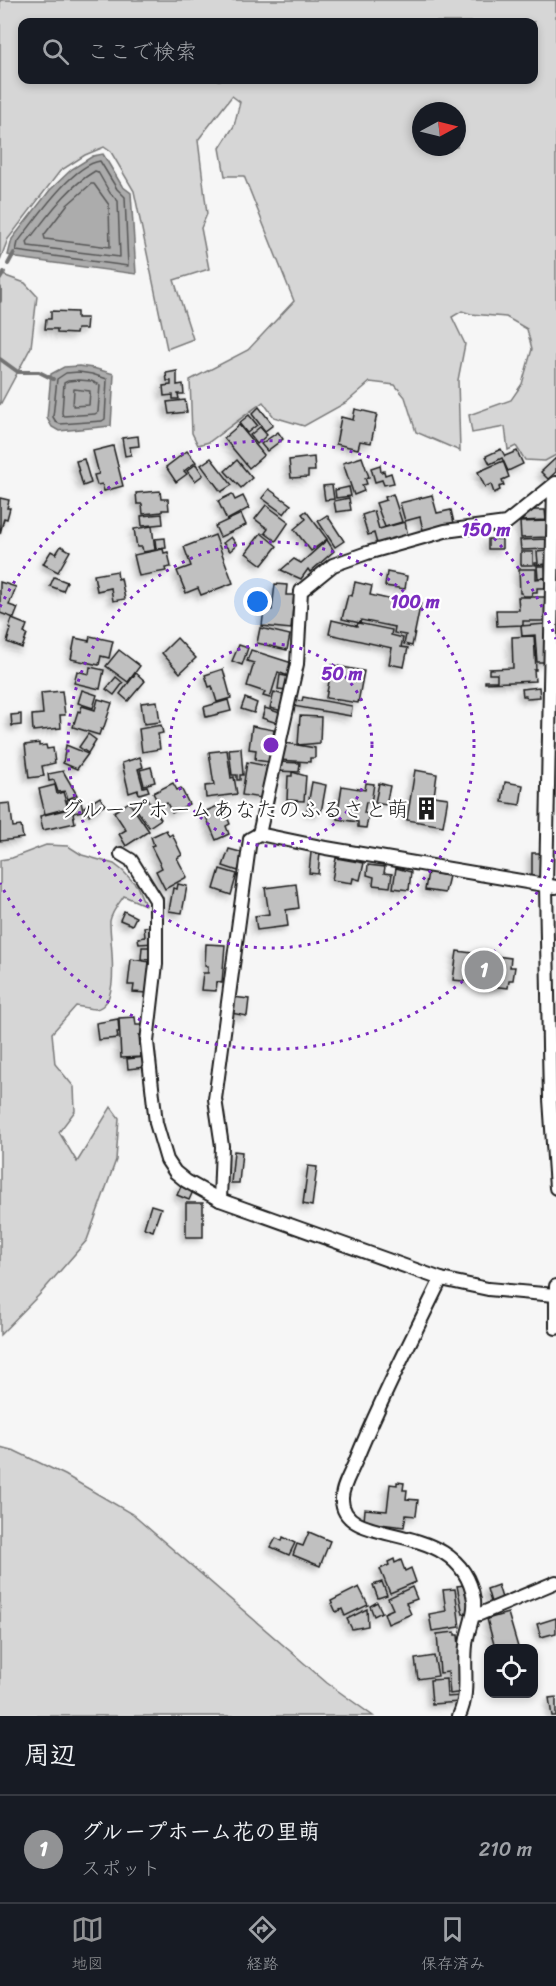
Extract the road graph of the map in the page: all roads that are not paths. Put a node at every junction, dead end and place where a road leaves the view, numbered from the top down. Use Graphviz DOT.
graph roads {
  1 [pos="555,485"];
  2 [pos="259,834"];
  3 [pos="120,854"];
  4 [pos="551,886"];
  5 [pos="556,1188"];
  6 [pos="220,1200"];
  7 [pos="441,1279"];
  8 [pos="555,1291"];
  9 [pos="556,1328"];
  10 [pos="556,1582"];
  11 [pos="473,1616"];
  12 [pos="459,1716"];
  1 -- 2 [label="street"];
  1 -- 4 [label="street"];
  2 -- 4 [label="street"];
  2 -- 6 [label="street"];
  3 -- 6 [label="street"];
  4 -- 5 [label="street"];
  6 -- 7 [label="street"];
  7 -- 8 [label="street"];
  7 -- 11 [label="street"];
  8 -- 9 [label="street"];
  10 -- 11 [label="street"];
  11 -- 12 [label="street"];
}
